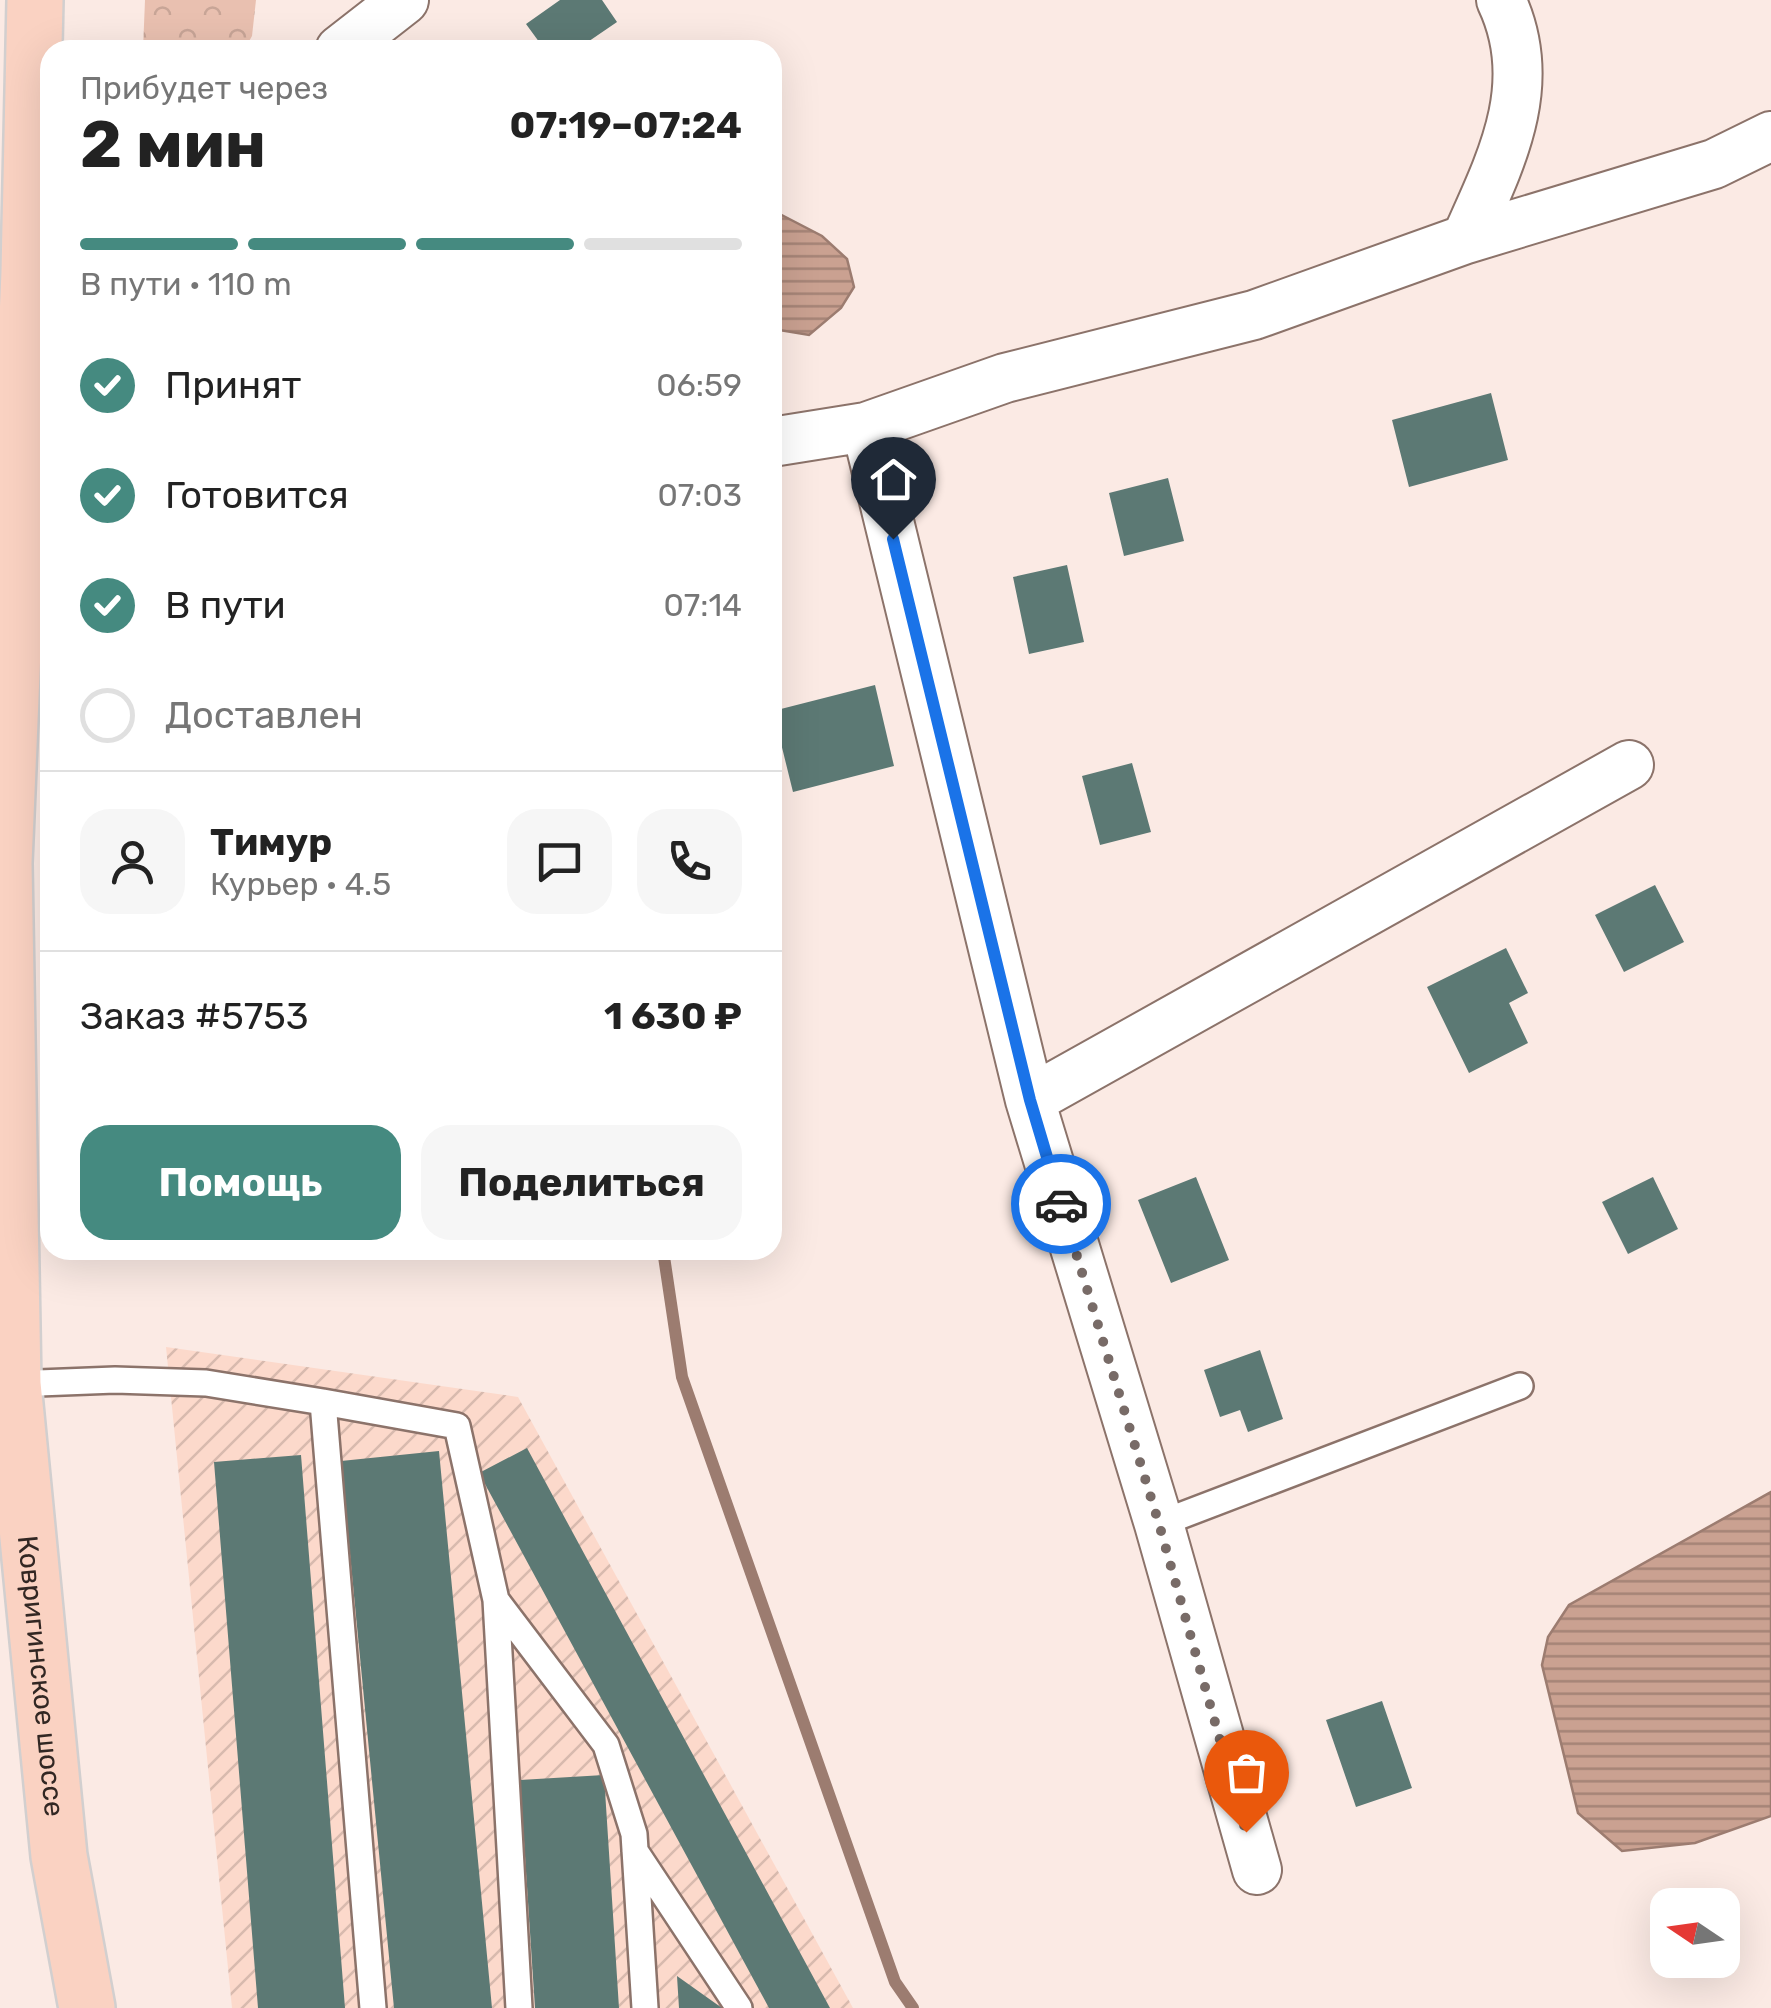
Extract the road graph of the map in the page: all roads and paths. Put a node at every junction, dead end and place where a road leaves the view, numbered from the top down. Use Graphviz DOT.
graph roads {
  1 [pos="35,0"];
  2 [pos="404,0"];
  3 [pos="1502,0"];
  4 [pos="353,40"];
  5 [pos="1771,136"];
  6 [pos="1466,239"];
  7 [pos="39,272"];
  8 [pos="866,427"];
  9 [pos="782,440"];
  10 [pos="1629,764"];
  11 [pos="2,863"];
  12 [pos="1030,1100"];
  13 [pos="12,1384"];
  14 [pos="1520,1386"];
  15 [pos="324,1402"];
  16 [pos="1159,1524"];
  17 [pos="496,1600"];
  18 [pos="635,1851"];
  19 [pos="1257,1870"];
  20 [pos="87,2008"];
  21 [pos="373,2008"];
  22 [pos="519,2008"];
  23 [pos="645,2008"];
  24 [pos="738,2008"];
  1 -- 7 [label="main road, Ковригинское шоссе"];
  2 -- 4 [label="street"];
  3 -- 6 [label="street"];
  5 -- 6 [label="street"];
  6 -- 8 [label="street"];
  7 -- 11 [label="main road, Ковригинское шоссе"];
  8 -- 9 [label="street"];
  8 -- 12 [label="street"];
  10 -- 12 [label="street"];
  11 -- 13 [label="main road, Ковригинское шоссе"];
  12 -- 16 [label="street"];
  13 -- 15 [label="lane"];
  13 -- 20 [label="main road, Ковригинское шоссе"];
  14 -- 16 [label="lane"];
  15 -- 17 [label="lane"];
  15 -- 21 [label="lane"];
  16 -- 19 [label="street"];
  17 -- 18 [label="lane"];
  17 -- 22 [label="lane"];
  18 -- 23 [label="lane"];
  18 -- 24 [label="lane"];
}
